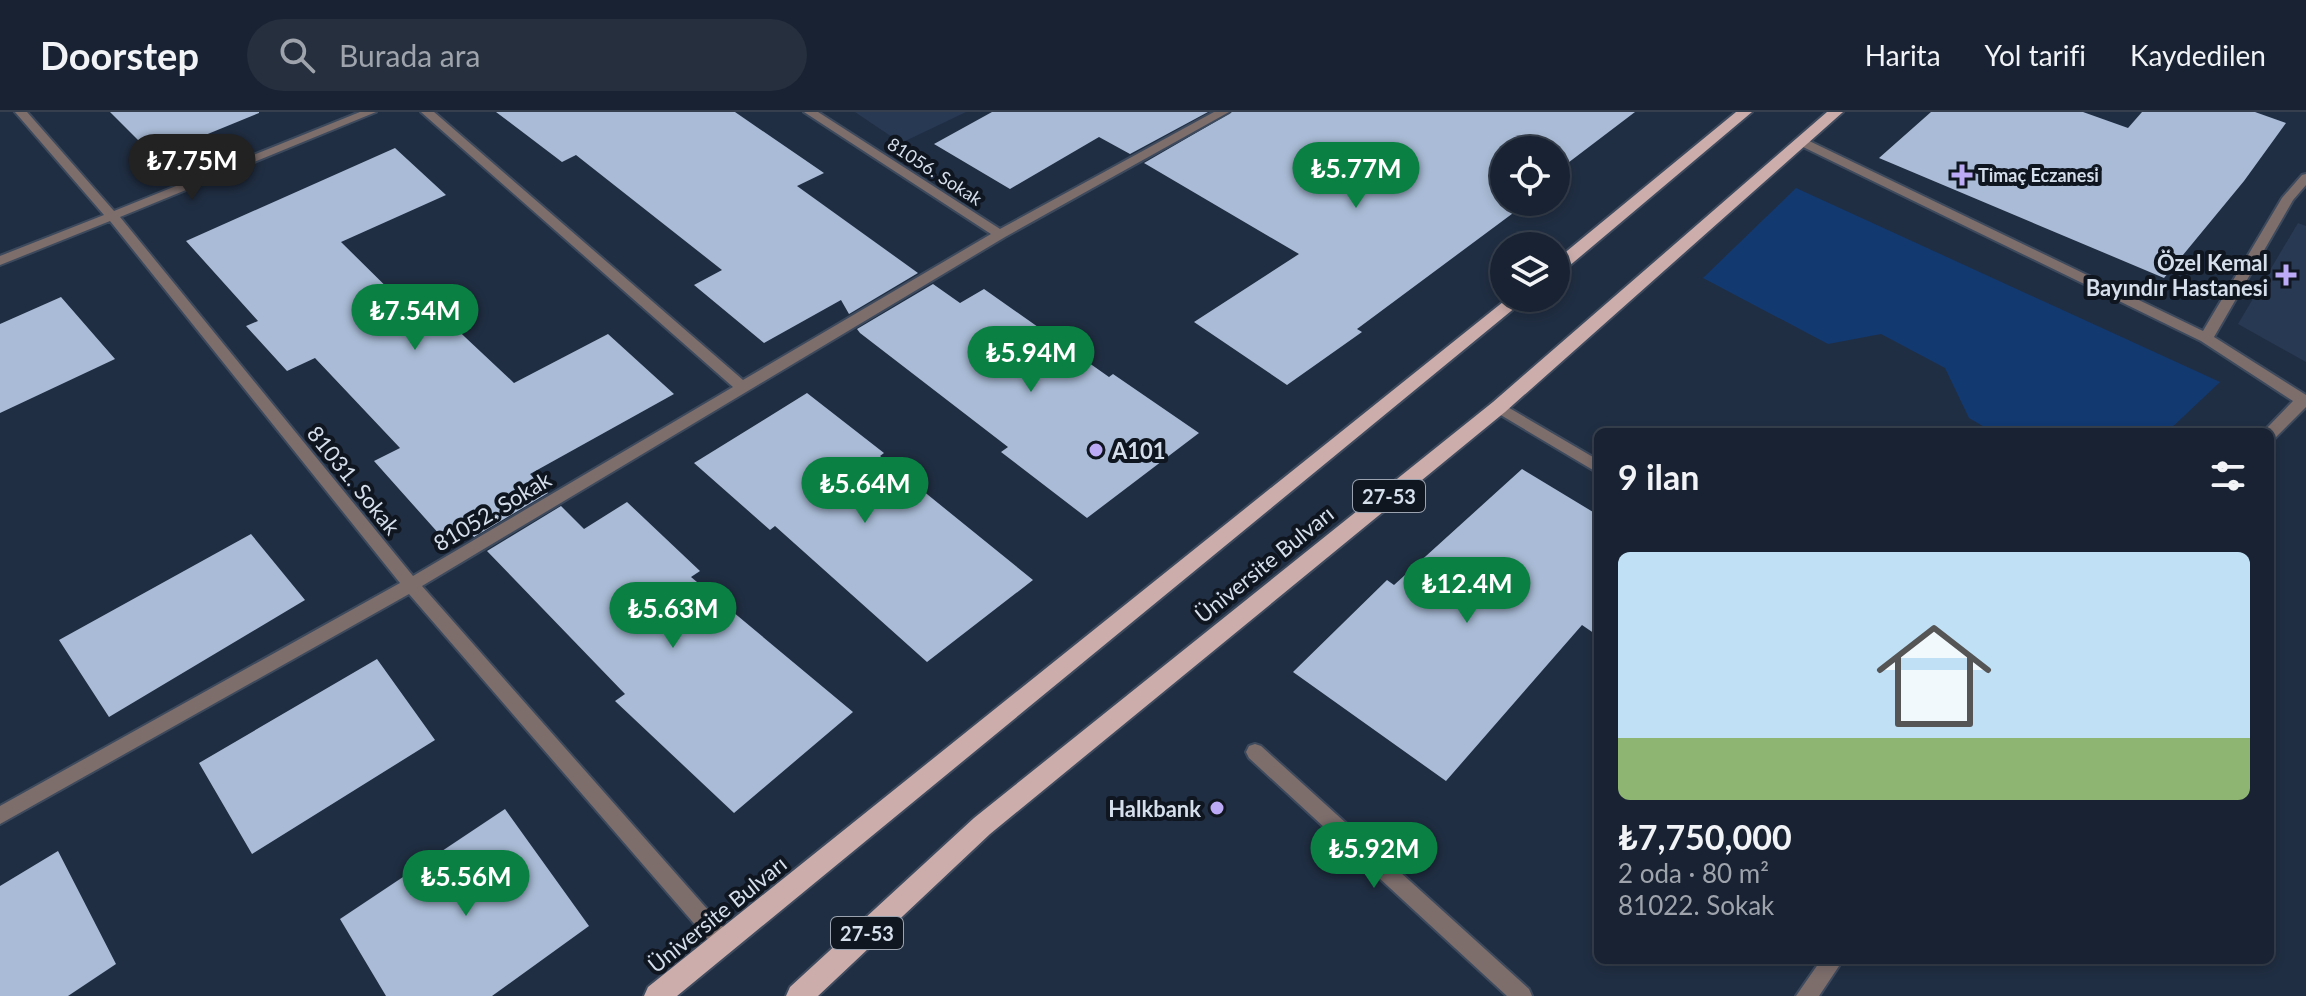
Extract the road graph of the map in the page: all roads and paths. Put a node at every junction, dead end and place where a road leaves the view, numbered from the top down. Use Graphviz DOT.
graph roads {
  1 [pos="21,112"];
  2 [pos="370,112"];
  3 [pos="427,112"];
  4 [pos="810,112"];
  5 [pos="1223,112"];
  6 [pos="1836,112"];
  7 [pos="1737,113"];
  8 [pos="1801,141"];
  9 [pos="2306,178"];
  10 [pos="2288,198"];
  11 [pos="2306,206"];
  12 [pos="111,215"];
  13 [pos="1000,234"];
  14 [pos="1570,256"];
  15 [pos="0,261"];
  16 [pos="1502,312"];
  17 [pos="2206,338"];
  18 [pos="743,388"];
  19 [pos="2304,401"];
  20 [pos="1499,407"];
  21 [pos="2274,430"];
  22 [pos="1594,465"];
  23 [pos="411,585"];
  24 [pos="1255,752"];
  25 [pos="0,816"];
  26 [pos="724,943"];
  27 [pos="1830,964"];
  28 [pos="657,996"];
  29 [pos="799,996"];
  30 [pos="1522,996"];
  31 [pos="1806,996"];
  1 -- 12 [label="street, 81031. Sokak"];
  2 -- 12 [label="street"];
  3 -- 18 [label="street"];
  4 -- 13 [label="street, 81056. Sokak"];
  5 -- 13 [label="street, 81052. Sokak"];
  6 -- 8 [label="main road, Üniversite Bulvarı / 27-53"];
  7 -- 14 [label="main road"];
  8 -- 17 [label="street"];
  8 -- 20 [label="main road, Üniversite Bulvarı / 27-53"];
  9 -- 10 [label="street"];
  10 -- 11 [label="street"];
  10 -- 17 [label="street"];
  12 -- 15 [label="street"];
  12 -- 23 [label="street, 81031. Sokak"];
  13 -- 18 [label="street, 81052. Sokak"];
  16 -- 26 [label="main road, Üniversite Bulvarı"];
  17 -- 19 [label="street"];
  18 -- 23 [label="street, 81052. Sokak"];
  19 -- 21 [label="street"];
  20 -- 22 [label="street"];
  20 -- 29 [label="main road, Üniversite Bulvarı / 27-53"];
  23 -- 25 [label="street, 81052. Sokak"];
  23 -- 26 [label="street, 81031. Sokak"];
  24 -- 30 [label="street"];
  26 -- 28 [label="main road, Üniversite Bulvarı"];
  27 -- 31 [label="street"];
}
